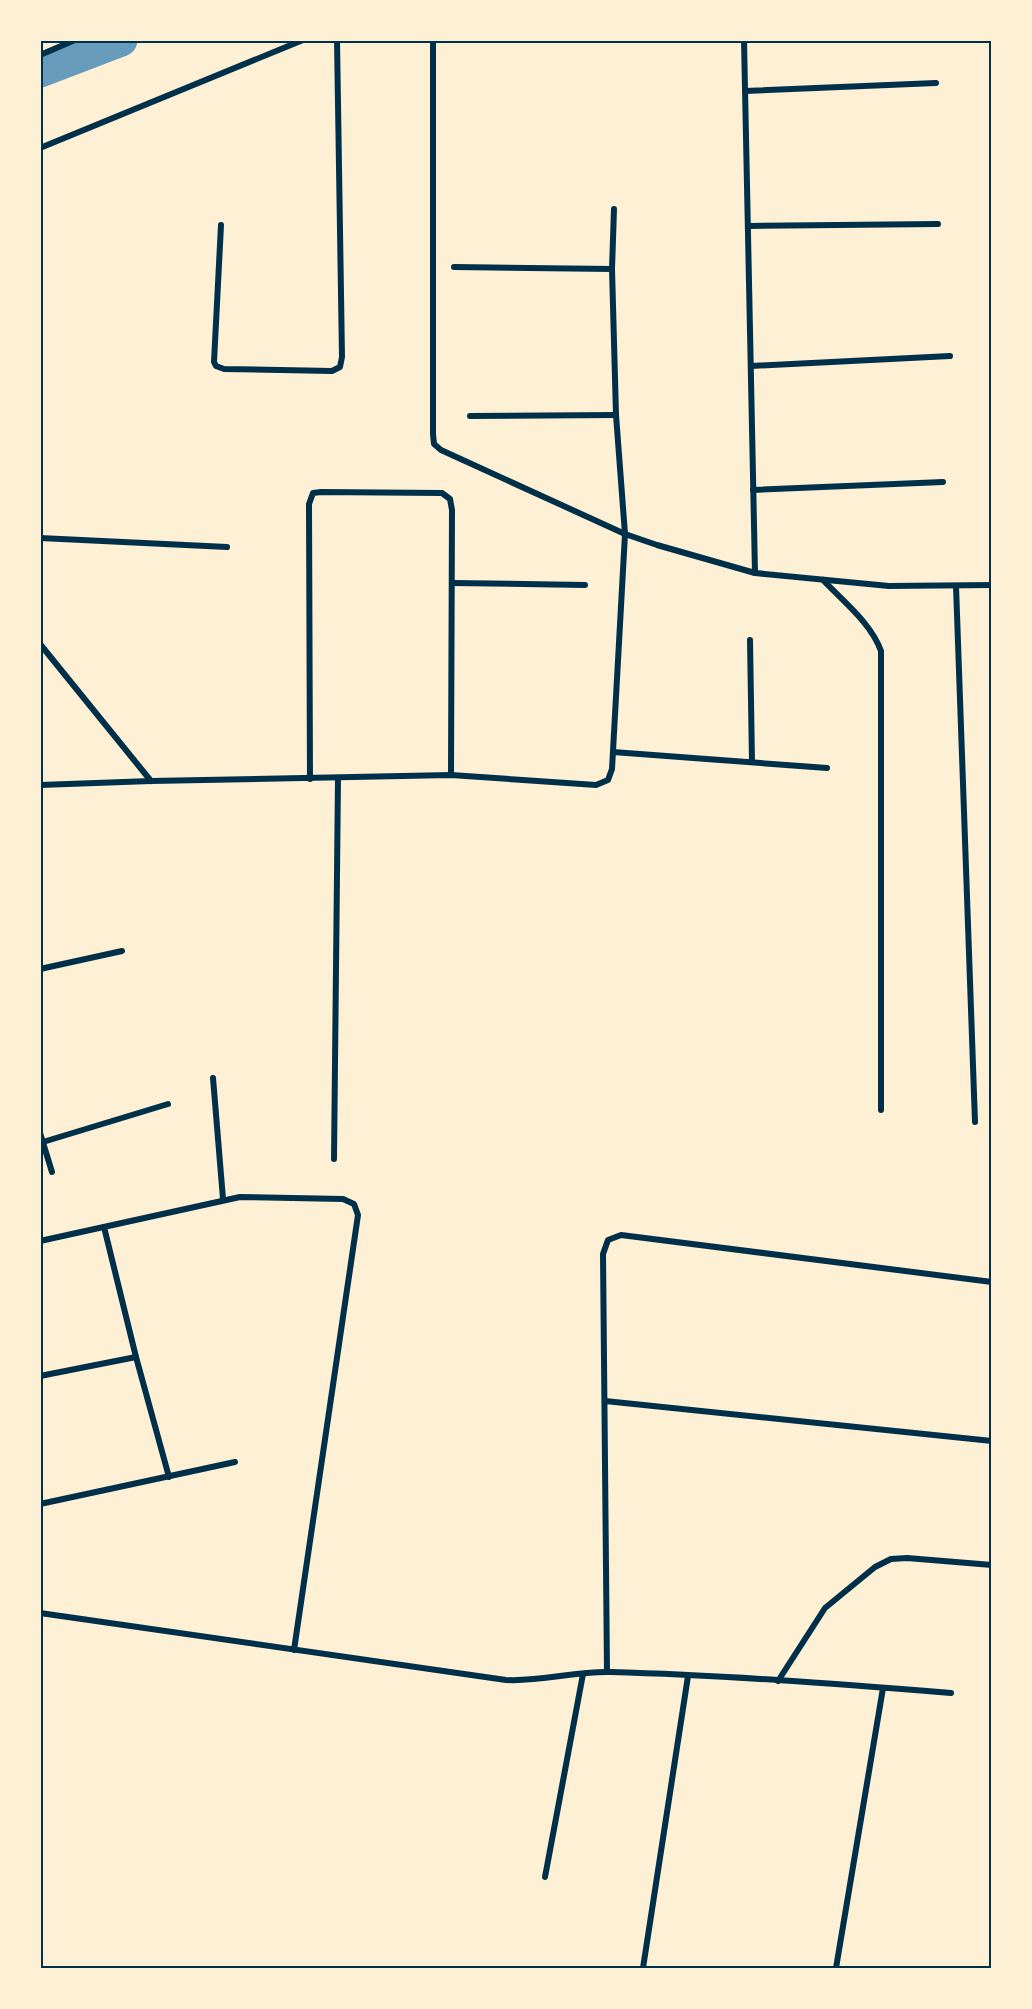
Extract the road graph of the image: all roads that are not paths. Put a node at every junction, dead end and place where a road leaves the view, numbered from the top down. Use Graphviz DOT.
graph roads {
  1 [pos="75,40"];
  2 [pos="303,40"];
  3 [pos="338,40"];
  4 [pos="433,40"];
  5 [pos="744,40"];
  6 [pos="40,55"];
  7 [pos="936,83"];
  8 [pos="745,91"];
  9 [pos="40,148"];
  10 [pos="614,209"];
  11 [pos="938,224"];
  12 [pos="222,225"];
  13 [pos="748,226"];
  14 [pos="454,267"];
  15 [pos="612,269"];
  16 [pos="950,356"];
  17 [pos="751,366"];
  18 [pos="616,415"];
  19 [pos="471,416"];
  20 [pos="943,482"];
  21 [pos="753,490"];
  22 [pos="625,534"];
  23 [pos="40,538"];
  24 [pos="227,547"];
  25 [pos="755,573"];
  26 [pos="822,579"];
  27 [pos="452,583"];
  28 [pos="585,585"];
  29 [pos="992,585"];
  30 [pos="956,586"];
  31 [pos="750,640"];
  32 [pos="40,644"];
  33 [pos="613,752"];
  34 [pos="752,762"];
  35 [pos="827,768"];
  36 [pos="451,775"];
  37 [pos="338,777"];
  38 [pos="310,779"];
  39 [pos="151,781"];
  40 [pos="40,785"];
  41 [pos="122,951"];
  42 [pos="40,969"];
  43 [pos="213,1078"];
  44 [pos="168,1104"];
  45 [pos="881,1110"];
  46 [pos="975,1122"];
  47 [pos="40,1133"];
  48 [pos="43,1142"];
  49 [pos="334,1159"];
  50 [pos="52,1172"];
  51 [pos="223,1199"];
  52 [pos="104,1227"];
  53 [pos="40,1241"];
  54 [pos="992,1282"];
  55 [pos="136,1357"];
  56 [pos="40,1376"];
  57 [pos="605,1401"];
  58 [pos="992,1441"];
  59 [pos="235,1462"];
  60 [pos="169,1476"];
  61 [pos="40,1504"];
  62 [pos="992,1565"];
  63 [pos="40,1613"];
  64 [pos="294,1650"];
  65 [pos="607,1672"];
  66 [pos="583,1674"];
  67 [pos="688,1676"];
  68 [pos="778,1681"];
  69 [pos="883,1688"];
  70 [pos="951,1693"];
  71 [pos="545,1877"];
  72 [pos="643,1968"];
  73 [pos="836,1968"];
  1 -- 6 [label="street"];
  2 -- 9 [label="street"];
  3 -- 12 [label="street"];
  4 -- 22 [label="street"];
  5 -- 8 [label="street"];
  7 -- 8 [label="street"];
  8 -- 13 [label="street"];
  10 -- 15 [label="street"];
  11 -- 13 [label="street"];
  13 -- 17 [label="street"];
  14 -- 15 [label="street"];
  15 -- 18 [label="street"];
  16 -- 17 [label="street"];
  17 -- 21 [label="street"];
  18 -- 19 [label="street"];
  18 -- 22 [label="street"];
  20 -- 21 [label="street"];
  21 -- 25 [label="street"];
  22 -- 25 [label="street"];
  22 -- 33 [label="street"];
  23 -- 24 [label="street"];
  25 -- 26 [label="street"];
  26 -- 30 [label="street"];
  26 -- 45 [label="street"];
  27 -- 28 [label="street"];
  27 -- 36 [label="street"];
  27 -- 38 [label="street"];
  29 -- 30 [label="street"];
  30 -- 46 [label="street"];
  31 -- 34 [label="street"];
  32 -- 39 [label="street"];
  33 -- 34 [label="street"];
  33 -- 36 [label="street"];
  34 -- 35 [label="street"];
  36 -- 37 [label="street"];
  37 -- 38 [label="street"];
  37 -- 49 [label="street"];
  38 -- 39 [label="street"];
  39 -- 40 [label="street"];
  41 -- 42 [label="street"];
  43 -- 51 [label="street"];
  44 -- 48 [label="street"];
  47 -- 48 [label="street"];
  48 -- 50 [label="street"];
  51 -- 52 [label="street"];
  51 -- 64 [label="street"];
  52 -- 53 [label="street"];
  52 -- 55 [label="street"];
  54 -- 57 [label="street"];
  55 -- 56 [label="street"];
  55 -- 60 [label="street"];
  57 -- 58 [label="street"];
  57 -- 65 [label="street"];
  59 -- 60 [label="street"];
  60 -- 61 [label="street"];
  62 -- 68 [label="street"];
  63 -- 64 [label="street"];
  64 -- 66 [label="street"];
  65 -- 66 [label="street"];
  65 -- 67 [label="street"];
  66 -- 71 [label="street"];
  67 -- 68 [label="street"];
  67 -- 72 [label="street"];
  68 -- 69 [label="street"];
  69 -- 70 [label="street"];
  69 -- 73 [label="street"];
}
